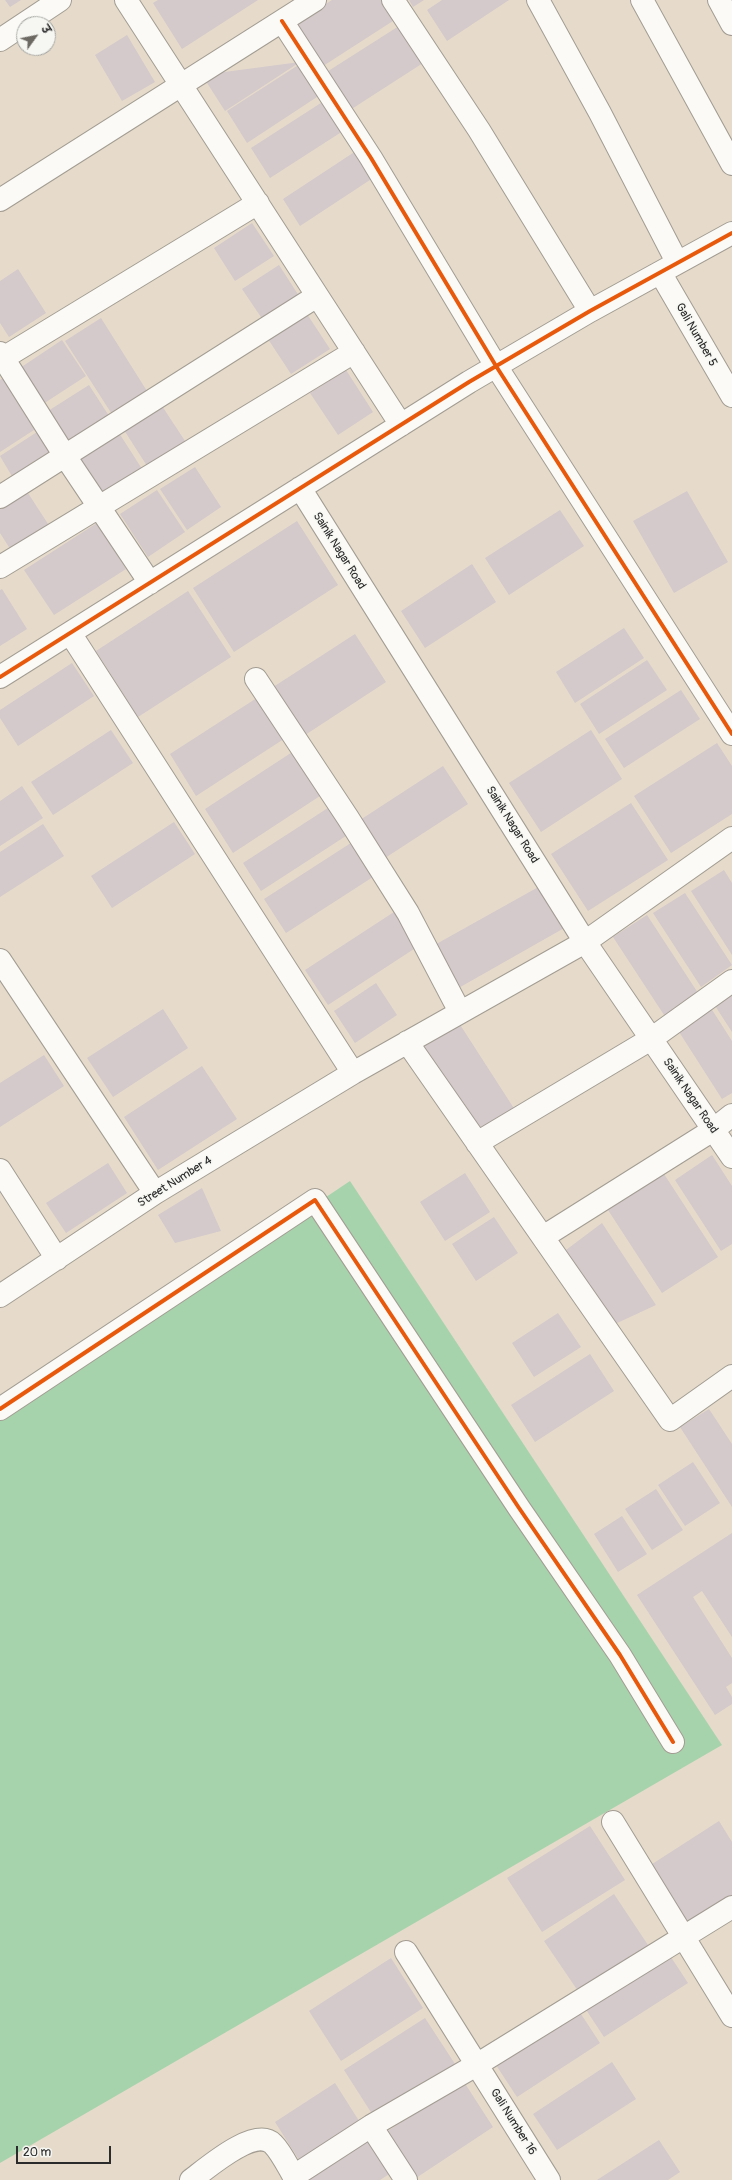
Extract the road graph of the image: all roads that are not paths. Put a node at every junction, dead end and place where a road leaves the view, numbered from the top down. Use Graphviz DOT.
graph roads {
  1 [pos="60,0"];
  2 [pos="126,0"];
  3 [pos="315,0"];
  4 [pos="393,0"];
  5 [pos="538,0"];
  6 [pos="642,0"];
  7 [pos="719,0"];
  8 [pos="282,21"];
  9 [pos="732,24"];
  10 [pos="0,40"];
  11 [pos="182,86"];
  12 [pos="732,164"];
  13 [pos="0,200"];
  14 [pos="258,203"];
  15 [pos="732,233"];
  16 [pos="669,268"];
  17 [pos="317,296"];
  18 [pos="590,311"];
  19 [pos="354,352"];
  20 [pos="1,357"];
  21 [pos="496,366"];
  22 [pos="732,396"];
  23 [pos="401,425"];
  24 [pos="65,456"];
  25 [pos="300,488"];
  26 [pos="0,497"];
  27 [pos="99,507"];
  28 [pos="0,566"];
  29 [pos="150,583"];
  30 [pos="70,633"];
  31 [pos="0,677"];
  32 [pos="256,679"];
  33 [pos="732,734"];
  34 [pos="732,838"];
  35 [pos="585,942"];
  36 [pos="0,960"];
  37 [pos="732,981"];
  38 [pos="460,1012"];
  39 [pos="651,1039"];
  40 [pos="407,1042"];
  41 [pos="352,1073"];
  42 [pos="732,1115"];
  43 [pos="713,1130"];
  44 [pos="477,1143"];
  45 [pos="732,1158"];
  46 [pos="0,1170"];
  47 [pos="155,1193"];
  48 [pos="543,1237"];
  49 [pos="57,1259"];
  50 [pos="0,1296"];
  51 [pos="732,1376"];
  52 [pos="0,1409"];
  53 [pos="673,1742"];
  54 [pos="613,1822"];
  55 [pos="732,1907"];
  56 [pos="683,1935"];
  57 [pos="406,1952"];
  58 [pos="732,2016"];
  59 [pos="478,2064"];
  60 [pos="371,2126"];
  61 [pos="295,2178"];
  62 [pos="191,2180"];
  63 [pos="406,2180"];
  64 [pos="549,2180"];
  1 -- 10 [label="street"];
  2 -- 11 [label="street"];
  3 -- 8 [label="street"];
  4 -- 18 [label="street"];
  5 -- 16 [label="street, Gali Number 5"];
  6 -- 12 [label="street"];
  7 -- 9 [label="street"];
  8 -- 11 [label="street"];
  8 -- 21 [label="street"];
  11 -- 13 [label="street"];
  11 -- 14 [label="street"];
  14 -- 17 [label="street"];
  14 -- 20 [label="street"];
  15 -- 16 [label="street"];
  16 -- 18 [label="street"];
  16 -- 22 [label="street, Gali Number 5"];
  17 -- 19 [label="street"];
  17 -- 24 [label="street"];
  18 -- 21 [label="street"];
  19 -- 23 [label="street"];
  19 -- 27 [label="street"];
  20 -- 24 [label="street"];
  21 -- 23 [label="street"];
  21 -- 33 [label="street"];
  23 -- 25 [label="street"];
  24 -- 26 [label="street"];
  24 -- 27 [label="street"];
  25 -- 29 [label="street"];
  25 -- 35 [label="street, Sainik Nagar Road"];
  27 -- 28 [label="street"];
  27 -- 29 [label="street"];
  29 -- 30 [label="street"];
  30 -- 31 [label="street"];
  30 -- 41 [label="street"];
  32 -- 38 [label="street"];
  34 -- 35 [label="street, Street Number 4"];
  35 -- 38 [label="street, Street Number 4"];
  35 -- 39 [label="street, Sainik Nagar Road"];
  36 -- 47 [label="street"];
  37 -- 39 [label="street"];
  38 -- 40 [label="street, Street Number 4"];
  39 -- 43 [label="street, Sainik Nagar Road"];
  39 -- 44 [label="street"];
  40 -- 41 [label="street, Street Number 4"];
  40 -- 44 [label="street"];
  41 -- 47 [label="street, Street Number 4"];
  42 -- 43 [label="street"];
  43 -- 45 [label="street, Sainik Nagar Road"];
  43 -- 48 [label="street"];
  44 -- 48 [label="street"];
  46 -- 49 [label="street"];
  47 -- 49 [label="street, Street Number 4"];
  48 -- 51 [label="street"];
  49 -- 50 [label="street, Street Number 4"];
  52 -- 53 [label="street"];
  54 -- 56 [label="street"];
  55 -- 56 [label="street"];
  56 -- 58 [label="street"];
  56 -- 59 [label="street"];
  57 -- 59 [label="street, Gali Number 16"];
  59 -- 60 [label="street"];
  59 -- 64 [label="street, Gali Number 16"];
  60 -- 61 [label="street"];
  60 -- 63 [label="street"];
  61 -- 62 [label="street"];
}
